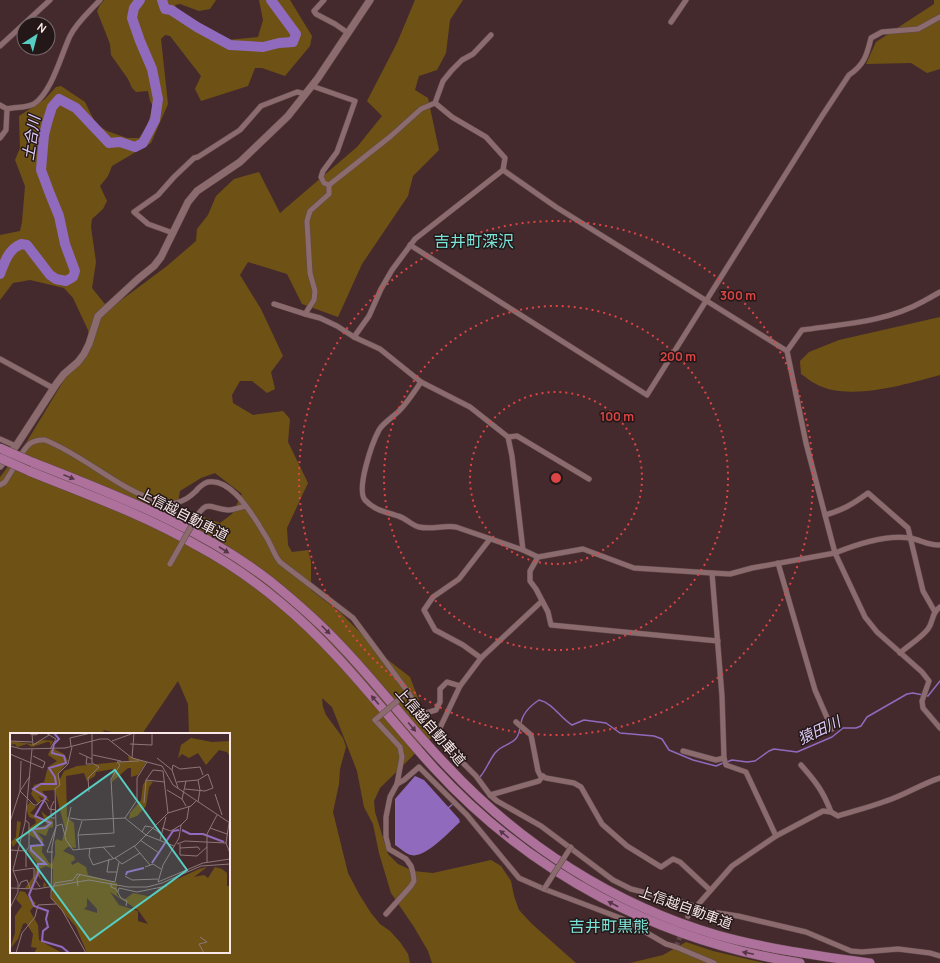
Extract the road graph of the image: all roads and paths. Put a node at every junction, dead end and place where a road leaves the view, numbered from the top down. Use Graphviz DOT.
graph roads {
  1 [pos="50,0"];
  2 [pos="100,0"];
  3 [pos="324,0"];
  4 [pos="370,0"];
  5 [pos="686,0"];
  6 [pos="940,17"];
  7 [pos="672,22"];
  8 [pos="348,33"];
  9 [pos="491,34"];
  10 [pos="0,46"];
  11 [pos="312,86"];
  12 [pos="306,94"];
  13 [pos="434,102"];
  14 [pos="0,105"];
  15 [pos="7,110"];
  16 [pos="0,138"];
  17 [pos="503,170"];
  18 [pos="329,185"];
  19 [pos="173,233"];
  20 [pos="410,245"];
  21 [pos="940,292"];
  22 [pos="706,301"];
  23 [pos="274,304"];
  24 [pos="305,314"];
  25 [pos="354,337"];
  26 [pos="787,351"];
  27 [pos="0,359"];
  28 [pos="421,382"];
  29 [pos="53,388"];
  30 [pos="508,436"];
  31 [pos="0,439"];
  32 [pos="16,446"];
  33 [pos="0,448"];
  34 [pos="0,458"];
  35 [pos="0,466"];
  36 [pos="30,466"];
  37 [pos="589,479"];
  38 [pos="0,485"];
  39 [pos="246,506"];
  40 [pos="825,514"];
  41 [pos="910,538"];
  42 [pos="490,539"];
  43 [pos="940,546"];
  44 [pos="524,550"];
  45 [pos="835,554"];
  46 [pos="538,557"];
  47 [pos="778,563"];
  48 [pos="170,564"];
  49 [pos="712,574"];
  50 [pos="542,601"];
  51 [pos="940,607"];
  52 [pos="935,612"];
  53 [pos="718,641"];
  54 [pos="900,653"];
  55 [pos="481,658"];
  56 [pos="460,686"];
  57 [pos="408,692"];
  58 [pos="516,722"];
  59 [pos="940,728"];
  60 [pos="832,729"];
  61 [pos="683,751"];
  62 [pos="724,758"];
  63 [pos="801,765"];
  64 [pos="543,776"];
  65 [pos="940,778"];
  66 [pos="397,784"];
  67 [pos="490,794"];
  68 [pos="830,812"];
  69 [pos="776,836"];
  70 [pos="571,847"];
  71 [pos="544,889"];
  72 [pos="710,890"];
  73 [pos="697,907"];
  74 [pos="386,914"];
  75 [pos="688,916"];
  76 [pos="940,956"];
  77 [pos="714,963"];
  78 [pos="800,963"];
  79 [pos="870,963"];
  1 -- 10 [label="street"];
  2 -- 15 [label="street"];
  3 -- 8 [label="street"];
  4 -- 8 [label="street"];
  5 -- 7 [label="street"];
  6 -- 22 [label="street"];
  8 -- 11 [label="street"];
  9 -- 13 [label="street"];
  11 -- 12 [label="street"];
  11 -- 18 [label="street"];
  12 -- 19 [label="street"];
  12 -- 19 [label="street"];
  13 -- 17 [label="street"];
  13 -- 18 [label="street"];
  14 -- 15 [label="street"];
  15 -- 16 [label="street"];
  17 -- 20 [label="street"];
  17 -- 22 [label="street"];
  18 -- 24 [label="street"];
  19 -- 29 [label="street"];
  20 -- 22 [label="street"];
  20 -- 25 [label="street"];
  21 -- 26 [label="street"];
  22 -- 26 [label="street"];
  23 -- 24 [label="street"];
  24 -- 25 [label="street"];
  25 -- 28 [label="street"];
  26 -- 40 [label="street"];
  27 -- 29 [label="street"];
  28 -- 30 [label="street"];
  28 -- 42 [label="street"];
  29 -- 32 [label="street"];
  30 -- 37 [label="street"];
  30 -- 44 [label="street"];
  31 -- 32 [label="street"];
  32 -- 35 [label="street"];
  33 -- 36 [label="highway, 上信越自動車道, bridge"];
  34 -- 36 [label="highway, 上信越自動車道, bridge"];
  78 -- 36 [label="highway, 上信越自動車道, one-way"];
  36 -- 79 [label="highway, 上信越自動車道, one-way"];
  38 -- 39 [label="street"];
  39 -- 48 [label="street, bridge"];
  39 -- 57 [label="street"];
  40 -- 41 [label="street"];
  40 -- 45 [label="street"];
  41 -- 43 [label="street"];
  41 -- 45 [label="street"];
  41 -- 52 [label="street"];
  42 -- 44 [label="street"];
  42 -- 55 [label="street"];
  44 -- 46 [label="street"];
  45 -- 47 [label="street"];
  45 -- 54 [label="street"];
  46 -- 49 [label="street"];
  46 -- 50 [label="street"];
  47 -- 49 [label="street"];
  47 -- 60 [label="street"];
  49 -- 53 [label="street"];
  50 -- 53 [label="street"];
  50 -- 55 [label="street"];
  51 -- 52 [label="street"];
  52 -- 54 [label="street"];
  53 -- 62 [label="street"];
  54 -- 59 [label="street"];
  55 -- 56 [label="street"];
  56 -- 57 [label="street"];
  56 -- 67 [label="street"];
  57 -- 66 [label="street, bridge"];
  58 -- 64 [label="street"];
  61 -- 62 [label="street"];
  62 -- 69 [label="street"];
  63 -- 68 [label="street"];
  64 -- 67 [label="street"];
  64 -- 72 [label="street"];
  65 -- 68 [label="street"];
  66 -- 71 [label="street"];
  66 -- 74 [label="street"];
  67 -- 70 [label="street"];
  68 -- 69 [label="street"];
  69 -- 72 [label="street"];
  70 -- 71 [label="street, bridge"];
  70 -- 73 [label="street"];
  71 -- 77 [label="street"];
  72 -- 73 [label="street"];
  73 -- 75 [label="street"];
  73 -- 76 [label="street"];
}
